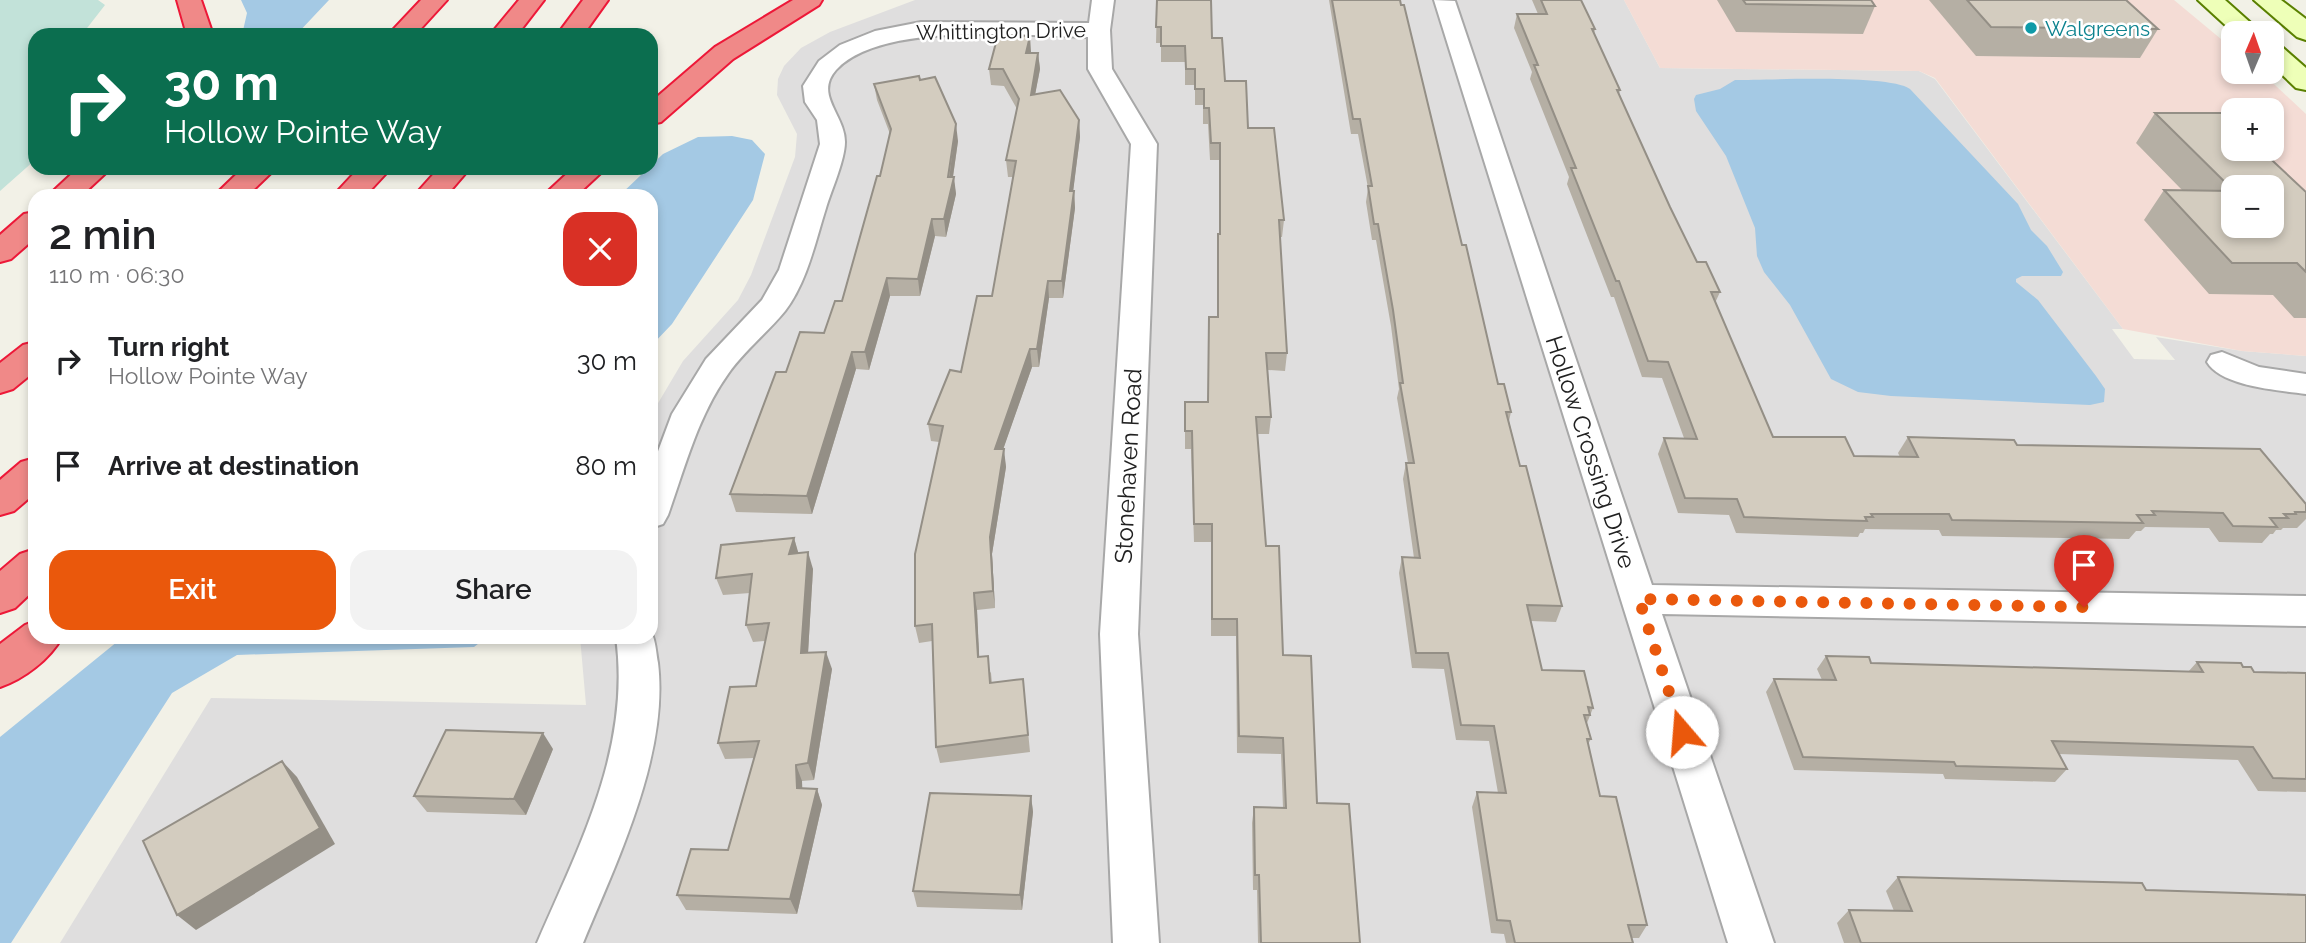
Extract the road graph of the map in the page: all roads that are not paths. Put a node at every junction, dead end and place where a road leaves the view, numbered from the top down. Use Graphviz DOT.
graph roads {
  1 [pos="189,0"];
  2 [pos="435,0"];
  3 [pos="532,0"];
  4 [pos="596,0"];
  5 [pos="772,0"];
  6 [pos="810,0"];
  7 [pos="2210,0"];
  8 [pos="2266,0"];
  9 [pos="1444,1"];
  10 [pos="1101,15"];
  11 [pos="2235,21"];
  12 [pos="198,28"];
  13 [pos="408,28"];
  14 [pos="509,28"];
  15 [pos="575,28"];
  16 [pos="2306,32"];
  17 [pos="724,53"];
  18 [pos="2284,63"];
  19 [pos="2306,82"];
  20 [pos="658,110"];
  21 [pos="88,175"];
  22 [pos="253,175"];
  23 [pos="369,175"];
  24 [pos="448,175"];
  25 [pos="583,175"];
  26 [pos="72,189"];
  27 [pos="237,189"];
  28 [pos="355,189"];
  29 [pos="436,189"];
  30 [pos="566,189"];
  31 [pos="28,227"];
  32 [pos="0,252"];
  33 [pos="28,359"];
  34 [pos="2222,362"];
  35 [pos="0,381"];
  36 [pos="2306,384"];
  37 [pos="28,478"];
  38 [pos="658,496"];
  39 [pos="0,501"];
  40 [pos="28,571"];
  41 [pos="0,596"];
  42 [pos="1639,599"];
  43 [pos="2306,611"];
  44 [pos="31,644"];
  45 [pos="636,644"];
  46 [pos="0,669"];
  47 [pos="560,943"];
  48 [pos="1136,943"];
  49 [pos="1751,943"];
  1 -- 12 [label="highway"];
  2 -- 13 [label="highway"];
  3 -- 14 [label="highway"];
  4 -- 15 [label="highway"];
  5 -- 17 [label="highway"];
  6 -- 17 [label="highway"];
  7 -- 11 [label="main road"];
  8 -- 16 [label="main road"];
  9 -- 42 [label="street, Hollow Crossing Drive"];
  10 -- 38 [label="street, Whittington Drive"];
  10 -- 48 [label="street, Stonehaven Road"];
  17 -- 20 [label="highway"];
  18 -- 19 [label="main road"];
  21 -- 26 [label="highway"];
  22 -- 27 [label="highway"];
  23 -- 28 [label="highway"];
  24 -- 29 [label="highway"];
  25 -- 30 [label="highway"];
  31 -- 32 [label="highway"];
  33 -- 35 [label="highway"];
  34 -- 36 [label="street"];
  37 -- 39 [label="highway"];
  40 -- 41 [label="highway"];
  42 -- 43 [label="street"];
  42 -- 49 [label="street, Hollow Crossing Drive"];
  44 -- 46 [label="highway"];
  45 -- 47 [label="street"];
}
